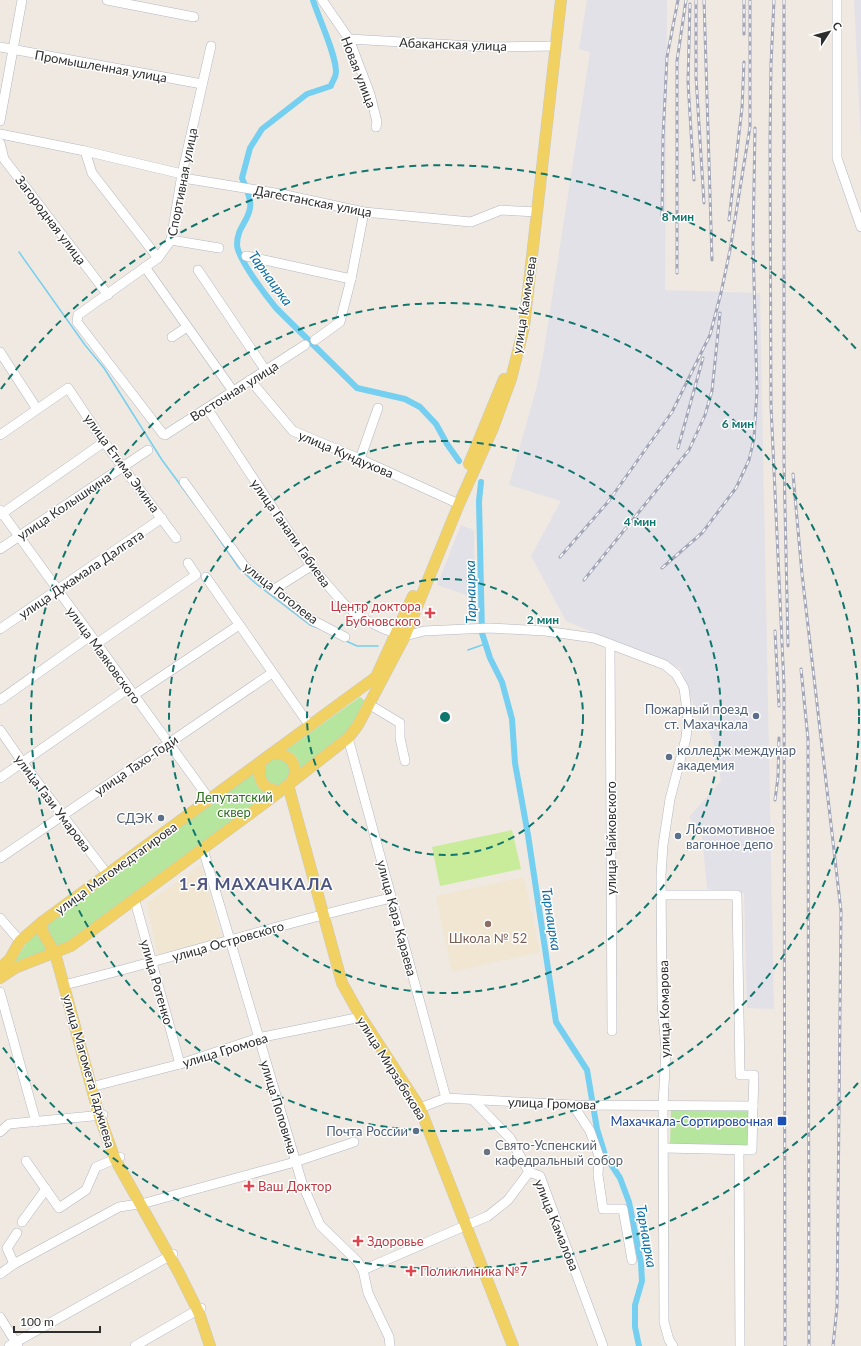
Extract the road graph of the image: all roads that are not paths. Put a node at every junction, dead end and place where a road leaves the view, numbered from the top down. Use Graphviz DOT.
graph roads {
  1 [pos="22,0"];
  2 [pos="107,0"];
  3 [pos="322,0"];
  4 [pos="556,0"];
  5 [pos="561,0"];
  6 [pos="837,0"];
  7 [pos="194,16"];
  8 [pos="350,39"];
  9 [pos="210,46"];
  10 [pos="554,46"];
  11 [pos="0,47"];
  12 [pos="13,49"];
  13 [pos="202,84"];
  14 [pos="0,121"];
  15 [pos="376,127"];
  16 [pos="0,134"];
  17 [pos="0,143"];
  18 [pos="85,150"];
  19 [pos="183,176"];
  20 [pos="364,212"];
  21 [pos="534,212"];
  22 [pos="861,227"];
  23 [pos="171,240"];
  24 [pos="219,248"];
  25 [pos="246,256"];
  26 [pos="158,258"];
  27 [pos="145,267"];
  28 [pos="198,270"];
  29 [pos="351,279"];
  30 [pos="108,295"];
  31 [pos="187,327"];
  32 [pos="172,337"];
  33 [pos="315,340"];
  34 [pos="306,345"];
  35 [pos="0,352"];
  36 [pos="266,371"];
  37 [pos="250,380"];
  38 [pos="232,391"];
  39 [pos="38,408"];
  40 [pos="207,408"];
  41 [pos="378,408"];
  42 [pos="162,434"];
  43 [pos="0,436"];
  44 [pos="104,442"];
  45 [pos="148,450"];
  46 [pos="360,459"];
  47 [pos="123,466"];
  48 [pos="184,482"];
  49 [pos="455,503"];
  50 [pos="1,513"];
  51 [pos="162,518"];
  52 [pos="19,537"];
  53 [pos="176,538"];
  54 [pos="0,549"];
  55 [pos="188,563"];
  56 [pos="311,566"];
  57 [pos="206,577"];
  58 [pos="273,590"];
  59 [pos="57,591"];
  60 [pos="240,625"];
  61 [pos="0,629"];
  62 [pos="401,635"];
  63 [pos="345,637"];
  64 [pos="93,640"];
  65 [pos="610,644"];
  66 [pos="272,673"];
  67 [pos="379,679"];
  68 [pos="131,692"];
  69 [pos="0,700"];
  70 [pos="370,705"];
  71 [pos="310,726"];
  72 [pos="0,730"];
  73 [pos="348,738"];
  74 [pos="168,744"];
  75 [pos="272,754"];
  76 [pos="405,761"];
  77 [pos="23,763"];
  78 [pos="260,763"];
  79 [pos="0,778"];
  80 [pos="285,787"];
  81 [pos="210,800"];
  82 [pos="61,815"];
  83 [pos="203,849"];
  84 [pos="0,858"];
  85 [pos="107,874"];
  86 [pos="661,895"];
  87 [pos="391,898"];
  88 [pos="135,901"];
  89 [pos="320,914"];
  90 [pos="0,918"];
  91 [pos="42,922"];
  92 [pos="20,941"];
  93 [pos="229,941"];
  94 [pos="56,952"];
  95 [pos="152,963"];
  96 [pos="0,968"];
  97 [pos="0,978"];
  98 [pos="65,985"];
  99 [pos="0,992"];
  100 [pos="358,1018"];
  101 [pos="612,1031"];
  102 [pos="258,1038"];
  103 [pos="180,1064"];
  104 [pos="93,1086"];
  105 [pos="446,1098"];
  106 [pos="473,1100"];
  107 [pos="573,1105"];
  108 [pos="662,1105"];
  109 [pos="754,1106"];
  110 [pos="420,1108"];
  111 [pos="101,1115"];
  112 [pos="36,1122"];
  113 [pos="0,1132"];
  114 [pos="354,1142"];
  115 [pos="664,1148"];
  116 [pos="739,1150"];
  117 [pos="118,1158"];
  118 [pos="26,1161"];
  119 [pos="295,1162"];
  120 [pos="529,1172"];
  121 [pos="46,1189"];
  122 [pos="142,1204"];
  123 [pos="22,1222"];
  124 [pos="462,1226"];
  125 [pos="17,1233"];
  126 [pos="171,1255"];
  127 [pos="632,1260"];
  128 [pos="14,1264"];
  129 [pos="363,1270"];
  130 [pos="0,1274"];
  131 [pos="199,1309"];
  132 [pos="0,1317"];
  133 [pos="14,1345"];
  134 [pos="135,1346"];
  135 [pos="210,1346"];
  136 [pos="215,1346"];
  137 [pos="390,1346"];
  138 [pos="506,1346"];
  139 [pos="514,1346"];
  140 [pos="603,1346"];
  141 [pos="673,1346"];
  142 [pos="740,1346"];
  1 -- 12 [label="street"];
  2 -- 7 [label="street"];
  3 -- 8 [label="street, Новая улица"];
  4 -- 10 [label="main road, улица Каммаева"];
  5 -- 10 [label="main road, улица Каммаева"];
  6 -- 22 [label="street"];
  8 -- 10 [label="street, Абаканская улица"];
  8 -- 15 [label="street, Новая улица"];
  9 -- 13 [label="street, Спортивная улица"];
  10 -- 21 [label="main road, улица Каммаева"];
  11 -- 12 [label="street, Промышленная улица"];
  12 -- 13 [label="street, Промышленная улица"];
  12 -- 14 [label="street"];
  13 -- 19 [label="street, Спортивная улица"];
  16 -- 18 [label="street, Дагестанская улица"];
  17 -- 30 [label="street, Загородная улица"];
  18 -- 19 [label="street, Дагестанская улица"];
  18 -- 26 [label="street"];
  19 -- 20 [label="street, Дагестанская улица"];
  19 -- 23 [label="street, Спортивная улица"];
  20 -- 21 [label="street, Дагестанская улица"];
  20 -- 29 [label="street"];
  21 -- 49 [label="main road, улица Каммаева"];
  23 -- 24 [label="street"];
  23 -- 26 [label="street, Спортивная улица"];
  25 -- 29 [label="street"];
  26 -- 27 [label="street, Спортивная улица"];
  27 -- 30 [label="street, Спортивная улица"];
  27 -- 31 [label="street"];
  28 -- 36 [label="street"];
  29 -- 33 [label="street"];
  30 -- 42 [label="street, Спортивная улица"];
  31 -- 32 [label="street"];
  31 -- 38 [label="street"];
  34 -- 36 [label="street, Восточная улица"];
  35 -- 39 [label="street"];
  36 -- 37 [label="street, Восточная улица"];
  37 -- 38 [label="street, Восточная улица"];
  37 -- 46 [label="street, улица Кундухова"];
  38 -- 40 [label="street, Восточная улица"];
  39 -- 43 [label="street"];
  39 -- 44 [label="street, улица Етима Эмина"];
  40 -- 42 [label="street, Восточная улица"];
  40 -- 56 [label="street, улица Ганапи Габиева"];
  41 -- 46 [label="street"];
  44 -- 47 [label="street, улица Етима Эмина"];
  44 -- 50 [label="street"];
  45 -- 47 [label="street, улица Колышкина"];
  46 -- 49 [label="street, улица Кундухова"];
  47 -- 51 [label="street, улица Етима Эмина"];
  47 -- 52 [label="street, улица Колышкина"];
  48 -- 58 [label="street, улица Гоголева"];
  49 -- 62 [label="main road, улица Каммаева"];
  50 -- 52 [label="street, улица Маяковского"];
  51 -- 53 [label="street, улица Етима Эмина"];
  51 -- 59 [label="street, улица Джамала Далгата"];
  52 -- 54 [label="street, улица Колышкина"];
  52 -- 59 [label="street, улица Маяковского"];
  55 -- 64 [label="street"];
  56 -- 58 [label="street"];
  56 -- 62 [label="street, улица Ганапи Габиева"];
  57 -- 60 [label="street"];
  58 -- 63 [label="street, улица Гоголева"];
  59 -- 61 [label="street, улица Джамала Далгата"];
  59 -- 64 [label="street, улица Маяковского"];
  60 -- 66 [label="street"];
  60 -- 68 [label="street"];
  62 -- 65 [label="street"];
  62 -- 67 [label="main road, улица Каммаева"];
  64 -- 68 [label="street, улица Маяковского"];
  64 -- 69 [label="street"];
  65 -- 86 [label="street, улица Комарова"];
  65 -- 101 [label="street, улица Чайковского"];
  66 -- 71 [label="street"];
  66 -- 74 [label="street, улица Тахо-Годи"];
  67 -- 70 [label="main road"];
  67 -- 71 [label="main road"];
  68 -- 74 [label="street, улица Маяковского"];
  68 -- 77 [label="street"];
  70 -- 73 [label="main road"];
  70 -- 76 [label="street"];
  71 -- 75 [label="main road"];
  72 -- 77 [label="street, улица Гази Умарова"];
  73 -- 80 [label="main road"];
  73 -- 87 [label="street, улица Кара Караева"];
  74 -- 81 [label="street, улица Маяковского"];
  74 -- 82 [label="street, улица Тахо-Годи"];
  75 -- 78 [label="main road"];
  75 -- 80 [label="main road"];
  77 -- 79 [label="street"];
  77 -- 82 [label="street, улица Гази Умарова"];
  78 -- 80 [label="main road"];
  78 -- 81 [label="main road, улица Магомедтагирова"];
  80 -- 83 [label="main road"];
  80 -- 89 [label="main road, улица Мирзабекова"];
  81 -- 85 [label="main road, улица Магомедтагирова"];
  82 -- 84 [label="street, улица Тахо-Годи"];
  82 -- 85 [label="street, улица Гази Умарова"];
  83 -- 88 [label="main road"];
  83 -- 93 [label="street, улица Поповича"];
  85 -- 91 [label="main road, улица Магомедтагирова"];
  86 -- 108 [label="street, улица Комарова"];
  86 -- 109 [label="street"];
  87 -- 89 [label="street, улица Островского"];
  87 -- 105 [label="street, улица Кара Караева"];
  88 -- 94 [label="main road"];
  88 -- 95 [label="street, улица Ротенко"];
  89 -- 93 [label="street, улица Островского"];
  89 -- 100 [label="main road, улица Мирзабекова"];
  90 -- 92 [label="street"];
  91 -- 92 [label="main road, улица Магомедтагирова"];
  91 -- 94 [label="main road, улица Магомета Гаджиева"];
  92 -- 96 [label="main road, улица Магомедтагирова"];
  93 -- 95 [label="street, улица Островского"];
  93 -- 102 [label="street, улица Поповича"];
  94 -- 97 [label="main road"];
  94 -- 98 [label="main road, улица Магомета Гаджиева"];
  95 -- 98 [label="street, улица Островского"];
  95 -- 103 [label="street, улица Ротенко"];
  98 -- 104 [label="main road, улица Магомета Гаджиева"];
  99 -- 112 [label="street"];
  100 -- 102 [label="street, улица Громова"];
  100 -- 110 [label="main road, улица Мирзабекова"];
  100 -- 124 [label="main road, улица Мирзабекова"];
  102 -- 103 [label="street, улица Громова"];
  102 -- 119 [label="street, улица Поповича"];
  103 -- 104 [label="street, улица Громова"];
  104 -- 111 [label="main road, улица Магомета Гаджиева"];
  105 -- 106 [label="street, улица Громова"];
  105 -- 110 [label="street, улица Громова"];
  106 -- 107 [label="street, улица Громова"];
  106 -- 120 [label="street, улица Камалова"];
  107 -- 108 [label="street, улица Громова"];
  107 -- 127 [label="street"];
  108 -- 109 [label="street, улица Громова"];
  108 -- 115 [label="street, улица Комарова"];
  109 -- 116 [label="street"];
  110 -- 124 [label="main road, улица Мирзабекова"];
  111 -- 112 [label="street"];
  111 -- 117 [label="main road, улица Магомета Гаджиева"];
  112 -- 113 [label="street"];
  114 -- 119 [label="street"];
  115 -- 116 [label="street"];
  115 -- 141 [label="street, улица Комарова"];
  116 -- 142 [label="street"];
  117 -- 121 [label="street"];
  117 -- 122 [label="main road, улица Магомета Гаджиева"];
  118 -- 121 [label="street"];
  119 -- 122 [label="street"];
  119 -- 129 [label="street, улица Поповича"];
  120 -- 124 [label="street"];
  120 -- 140 [label="street, улица Камалова"];
  121 -- 123 [label="street"];
  122 -- 126 [label="main road, улица Магомета Гаджиева"];
  122 -- 128 [label="street"];
  124 -- 129 [label="street"];
  124 -- 138 [label="main road, улица Мирзабекова"];
  124 -- 139 [label="main road, улица Мирзабекова"];
  125 -- 128 [label="street"];
  126 -- 131 [label="main road, улица Магомета Гаджиева"];
  126 -- 133 [label="street"];
  128 -- 130 [label="street"];
  129 -- 137 [label="street, улица Поповича"];
  131 -- 134 [label="street"];
  131 -- 135 [label="main road, улица Магомета Гаджиева"];
  131 -- 136 [label="main road, улица Магомета Гаджиева"];
  132 -- 133 [label="street"];
}
